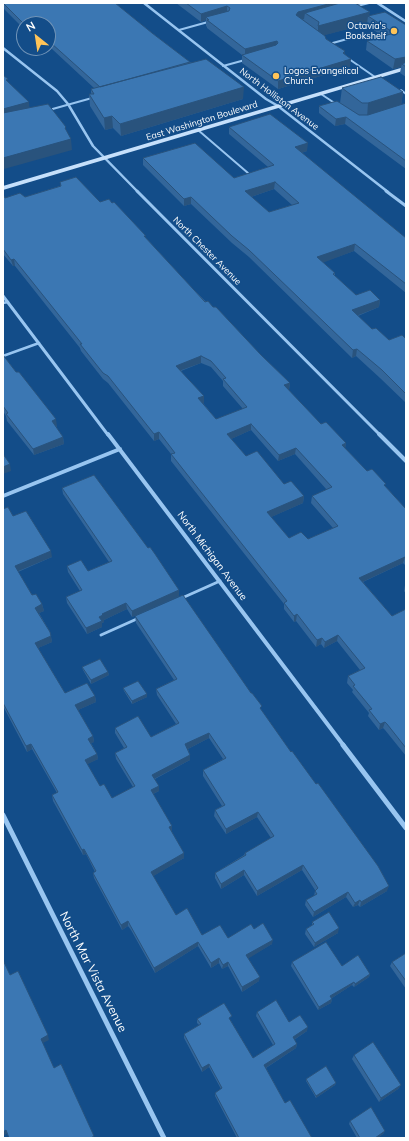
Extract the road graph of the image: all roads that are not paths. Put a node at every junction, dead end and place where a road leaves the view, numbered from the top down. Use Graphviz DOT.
graph roads {
  1 [pos="144,3"];
  2 [pos="369,3"];
  3 [pos="378,3"];
  4 [pos="356,7"];
  5 [pos="214,21"];
  6 [pos="405,21"];
  7 [pos="179,30"];
  8 [pos="362,35"];
  9 [pos="3,48"];
  10 [pos="333,49"];
  11 [pos="345,57"];
  12 [pos="246,60"];
  13 [pos="220,63"];
  14 [pos="213,65"];
  15 [pos="223,66"];
  16 [pos="406,68"];
  17 [pos="377,77"];
  18 [pos="366,80"];
  19 [pos="384,80"];
  20 [pos="372,84"];
  21 [pos="395,87"];
  22 [pos="321,94"];
  23 [pos="406,94"];
  24 [pos="98,96"];
  25 [pos="68,104"];
  26 [pos="278,106"];
  27 [pos="338,106"];
  28 [pos="46,110"];
  29 [pos="198,130"];
  30 [pos="104,158"];
  31 [pos="248,173"];
  32 [pos="3,188"];
  33 [pos="406,206"];
  34 [pos="3,296"];
  35 [pos="5,303"];
  36 [pos="39,343"];
  37 [pos="3,356"];
  38 [pos="120,449"];
  39 [pos="406,461"];
  40 [pos="3,496"];
  41 [pos="220,581"];
  42 [pos="178,600"];
  43 [pos="143,616"];
  44 [pos="101,635"];
  45 [pos="3,815"];
  46 [pos="406,828"];
  47 [pos="164,1138"];
  1 -- 7 [label="street, North Holliston Avenue"];
  2 -- 4 [label="lane"];
  3 -- 6 [label="street"];
  5 -- 7 [label="lane"];
  7 -- 13 [label="street, North Holliston Avenue"];
  8 -- 10 [label="lane"];
  9 -- 25 [label="street, North Chester Avenue"];
  11 -- 17 [label="lane"];
  12 -- 15 [label="lane"];
  13 -- 14 [label="lane"];
  13 -- 15 [label="street, North Holliston Avenue"];
  15 -- 26 [label="street, North Holliston Avenue"];
  16 -- 17 [label="main road, East Washington Boulevard"];
  17 -- 18 [label="main road, East Washington Boulevard"];
  17 -- 19 [label="lane"];
  18 -- 20 [label="lane"];
  18 -- 22 [label="main road, East Washington Boulevard"];
  21 -- 23 [label="lane"];
  22 -- 26 [label="main road, East Washington Boulevard"];
  22 -- 27 [label="lane"];
  24 -- 25 [label="lane"];
  25 -- 28 [label="lane"];
  25 -- 30 [label="street, North Chester Avenue"];
  26 -- 29 [label="main road, East Washington Boulevard"];
  26 -- 33 [label="street, North Holliston Avenue"];
  29 -- 30 [label="main road, East Washington Boulevard"];
  29 -- 31 [label="lane"];
  30 -- 32 [label="main road, East Washington Boulevard"];
  30 -- 39 [label="street, North Chester Avenue"];
  34 -- 35 [label="street, North Michigan Avenue"];
  35 -- 36 [label="street, North Michigan Avenue"];
  36 -- 37 [label="lane"];
  36 -- 38 [label="street, North Michigan Avenue"];
  38 -- 40 [label="street"];
  38 -- 41 [label="street, North Michigan Avenue"];
  41 -- 42 [label="lane"];
  41 -- 46 [label="street, North Michigan Avenue"];
  43 -- 44 [label="lane"];
  45 -- 47 [label="street, North Mar Vista Avenue"];
}
